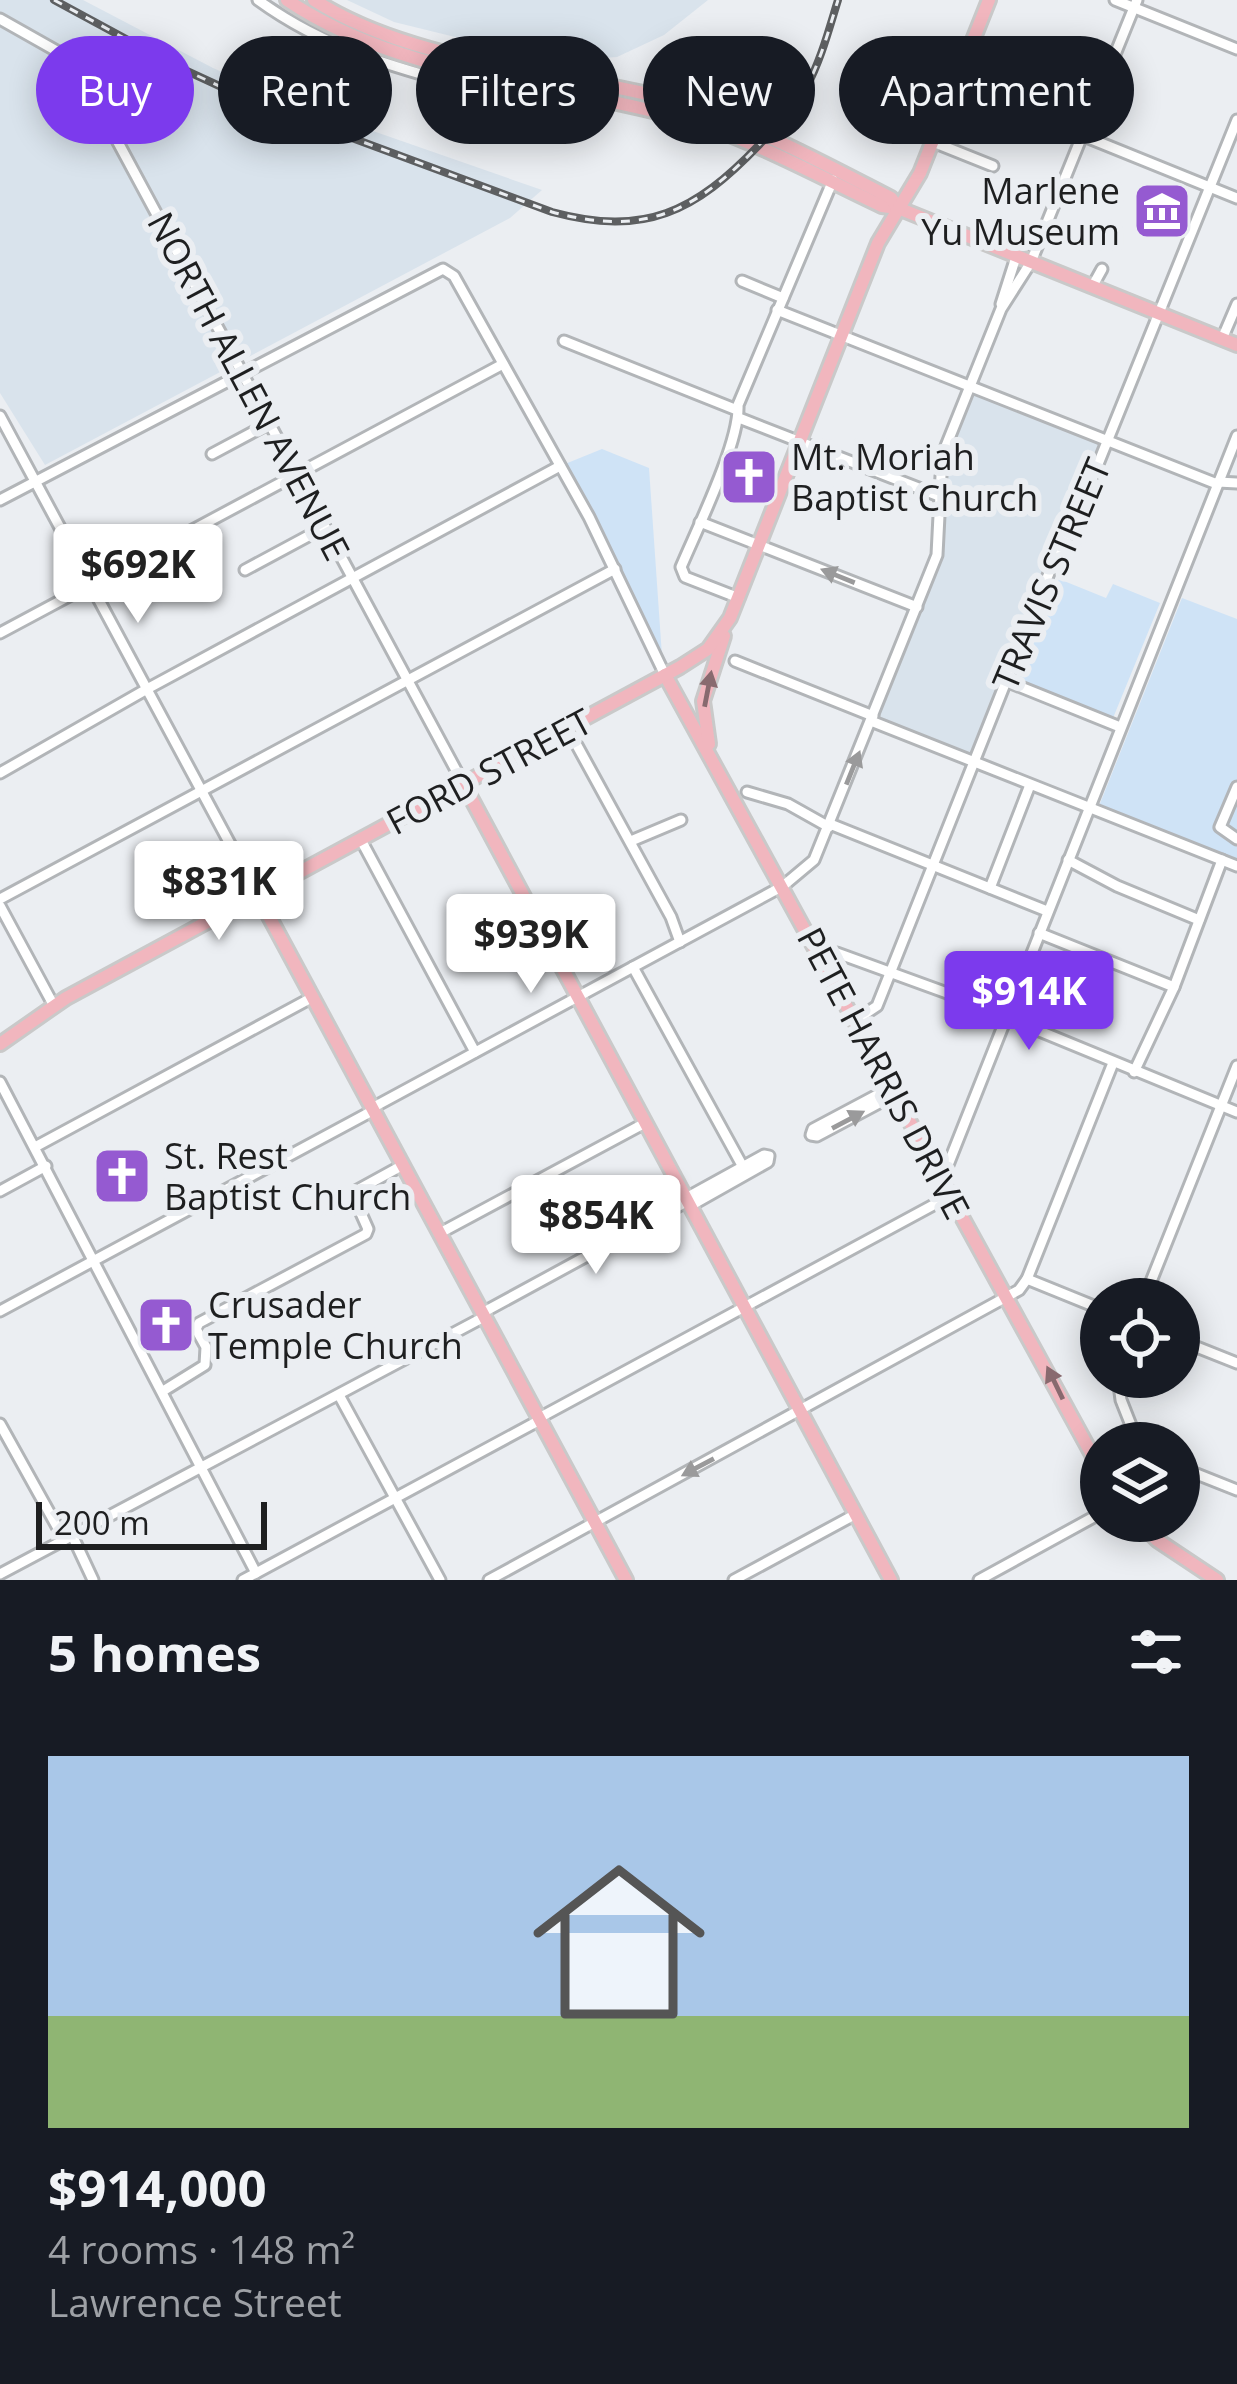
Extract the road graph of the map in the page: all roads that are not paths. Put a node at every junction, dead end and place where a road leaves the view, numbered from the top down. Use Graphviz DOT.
graph roads {
  1 [pos="259,0"];
  2 [pos="287,0"];
  3 [pos="314,0"];
  4 [pos="989,0"];
  5 [pos="1115,0"];
  6 [pos="1136,4"];
  7 [pos="0,19"];
  8 [pos="975,36"];
  9 [pos="1123,36"];
  10 [pos="416,44"];
  11 [pos="1237,49"];
  12 [pos="416,54"];
  13 [pos="416,73"];
  14 [pos="619,102"];
  15 [pos="1237,120"];
  16 [pos="932,144"];
  17 [pos="938,144"];
  18 [pos="1080,144"];
  19 [pos="1103,144"];
  20 [pos="992,166"];
  21 [pos="835,177"];
  22 [pos="1210,187"];
  23 [pos="1237,198"];
  24 [pos="898,208"];
  25 [pos="1016,257"];
  26 [pos="1031,262"];
  27 [pos="1102,269"];
  28 [pos="742,281"];
  29 [pos="1092,287"];
  30 [pos="783,298"];
  31 [pos="1237,304"];
  32 [pos="1001,309"];
  33 [pos="777,310"];
  34 [pos="1160,314"];
  35 [pos="843,334"];
  36 [pos="1222,339"];
  37 [pos="563,341"];
  38 [pos="1237,345"];
  39 [pos="502,364"];
  40 [pos="242,373"];
  41 [pos="970,385"];
  42 [pos="738,414"];
  43 [pos="0,416"];
  44 [pos="269,423"];
  45 [pos="1237,436"];
  46 [pos="1108,439"];
  47 [pos="801,441"];
  48 [pos="212,454"];
  49 [pos="560,466"];
  50 [pos="297,475"];
  51 [pos="35,481"];
  52 [pos="1218,483"];
  53 [pos="1237,483"];
  54 [pos="939,496"];
  55 [pos="0,500"];
  56 [pos="700,523"];
  57 [pos="325,527"];
  58 [pos="760,544"];
  59 [pos="615,569"];
  60 [pos="245,570"];
  61 [pos="352,578"];
  62 [pos="92,586"];
  63 [pos="739,598"];
  64 [pos="916,607"];
  65 [pos="730,618"];
  66 [pos="0,633"];
  67 [pos="735,661"];
  68 [pos="665,675"];
  69 [pos="408,681"];
  70 [pos="1006,681"];
  71 [pos="147,689"];
  72 [pos="873,719"];
  73 [pos="1120,727"];
  74 [pos="568,729"];
  75 [pos="714,762"];
  76 [pos="974,762"];
  77 [pos="0,773"];
  78 [pos="464,784"];
  79 [pos="1030,785"];
  80 [pos="1237,787"];
  81 [pos="202,792"];
  82 [pos="747,792"];
  83 [pos="1088,807"];
  84 [pos="681,820"];
  85 [pos="830,825"];
  86 [pos="1237,839"];
  87 [pos="361,840"];
  88 [pos="631,842"];
  89 [pos="1068,860"];
  90 [pos="1222,860"];
  91 [pos="932,865"];
  92 [pos="1237,866"];
  93 [pos="783,886"];
  94 [pos="990,888"];
  95 [pos="257,895"];
  96 [pos="0,903"];
  97 [pos="1047,911"];
  98 [pos="1199,920"];
  99 [pos="1039,933"];
  100 [pos="680,942"];
  101 [pos="836,953"];
  102 [pos="633,968"];
  103 [pos="890,972"];
  104 [pos="1174,987"];
  105 [pos="313,997"];
  106 [pos="578,997"];
  107 [pos="54,1006"];
  108 [pos="1005,1019"];
  109 [pos="856,1020"];
  110 [pos="0,1045"];
  111 [pos="475,1052"];
  112 [pos="1113,1063"];
  113 [pos="1237,1066"];
  114 [pos="1134,1072"];
  115 [pos="0,1082"];
  116 [pos="894,1090"];
  117 [pos="1221,1106"];
  118 [pos="373,1109"];
  119 [pos="1237,1112"];
  120 [pos="645,1123"];
  121 [pos="35,1147"];
  122 [pos="403,1165"];
  123 [pos="46,1166"];
  124 [pos="743,1167"];
  125 [pos="941,1180"];
  126 [pos="0,1191"];
  127 [pos="950,1196"];
  128 [pos="688,1202"];
  129 [pos="440,1233"];
  130 [pos="95,1261"];
  131 [pos="1152,1278"];
  132 [pos="1027,1279"];
  133 [pos="1005,1298"];
  134 [pos="1080,1300"];
  135 [pos="745,1306"];
  136 [pos="0,1312"];
  137 [pos="483,1315"];
  138 [pos="1200,1348"];
  139 [pos="1237,1363"];
  140 [pos="163,1391"];
  141 [pos="339,1395"];
  142 [pos="801,1411"];
  143 [pos="540,1419"];
  144 [pos="0,1424"];
  145 [pos="1080,1432"];
  146 [pos="4,1439"];
  147 [pos="202,1467"];
  148 [pos="1200,1476"];
  149 [pos="1237,1490"];
  150 [pos="395,1498"];
  151 [pos="856,1514"];
  152 [pos="595,1522"];
  153 [pos="1080,1525"];
  154 [pos="68,1537"];
  155 [pos="1160,1542"];
  156 [pos="0,1574"];
  157 [pos="256,1574"];
  158 [pos="93,1580"];
  159 [pos="243,1580"];
  160 [pos="440,1580"];
  161 [pos="489,1580"];
  162 [pos="626,1580"];
  163 [pos="734,1580"];
  164 [pos="891,1580"];
  165 [pos="979,1580"];
  166 [pos="1217,1580"];
  1 -- 13 [label="street"];
  2 -- 12 [label="main road"];
  3 -- 10 [label="main road"];
  4 -- 8 [label="main road"];
  5 -- 6 [label="street"];
  6 -- 9 [label="street"];
  6 -- 11 [label="street"];
  7 -- 40 [label="street, NORTH ALLEN AVENUE"];
  14 -- 21 [label="main road"];
  15 -- 22 [label="street, TRAVIS STREET"];
  16 -- 24 [label="main road"];
  17 -- 20 [label="street"];
  18 -- 26 [label="street"];
  19 -- 22 [label="street"];
  21 -- 24 [label="main road"];
  21 -- 30 [label="street"];
  22 -- 23 [label="street"];
  22 -- 34 [label="street, TRAVIS STREET"];
  24 -- 25 [label="main road"];
  24 -- 35 [label="main road"];
  25 -- 26 [label="main road"];
  25 -- 32 [label="street"];
  26 -- 29 [label="main road"];
  26 -- 32 [label="street"];
  27 -- 29 [label="street"];
  28 -- 30 [label="street"];
  29 -- 34 [label="main road"];
  30 -- 33 [label="street"];
  31 -- 36 [label="street"];
  32 -- 41 [label="street"];
  33 -- 35 [label="street"];
  33 -- 42 [label="street"];
  34 -- 36 [label="main road"];
  34 -- 46 [label="street, TRAVIS STREET"];
  35 -- 41 [label="street"];
  35 -- 47 [label="main road"];
  36 -- 38 [label="main road"];
  37 -- 42 [label="street"];
  39 -- 40 [label="street"];
  39 -- 49 [label="street"];
  39 -- 50 [label="street"];
  40 -- 44 [label="street, NORTH ALLEN AVENUE"];
  40 -- 51 [label="street"];
  41 -- 46 [label="street"];
  41 -- 54 [label="street"];
  42 -- 47 [label="street"];
  42 -- 56 [label="street"];
  43 -- 51 [label="street"];
  44 -- 48 [label="street"];
  44 -- 50 [label="street, NORTH ALLEN AVENUE"];
  45 -- 52 [label="street"];
  46 -- 52 [label="street"];
  46 -- 70 [label="street, TRAVIS STREET"];
  47 -- 54 [label="street"];
  47 -- 58 [label="main road"];
  49 -- 59 [label="street"];
  49 -- 61 [label="street"];
  50 -- 57 [label="street, NORTH ALLEN AVENUE"];
  50 -- 62 [label="street"];
  51 -- 55 [label="street"];
  51 -- 62 [label="street"];
  52 -- 53 [label="street"];
  52 -- 73 [label="street"];
  54 -- 64 [label="street"];
  56 -- 58 [label="street"];
  56 -- 63 [label="street"];
  57 -- 60 [label="street"];
  57 -- 61 [label="street, NORTH ALLEN AVENUE"];
  58 -- 63 [label="main road"];
  64 -- 58 [label="street, one-way"];
  59 -- 68 [label="street"];
  59 -- 69 [label="street"];
  61 -- 69 [label="street, NORTH ALLEN AVENUE"];
  61 -- 71 [label="street"];
  62 -- 66 [label="street"];
  62 -- 71 [label="street"];
  63 -- 65 [label="main road"];
  64 -- 72 [label="street"];
  65 -- 68 [label="main road, FORD STREET"];
  75 -- 65 [label="main road, one-way"];
  67 -- 72 [label="street"];
  68 -- 74 [label="main road, FORD STREET"];
  68 -- 75 [label="main road, PETE HARRIS DRIVE"];
  69 -- 78 [label="street, NORTH ALLEN AVENUE"];
  69 -- 81 [label="street"];
  70 -- 73 [label="street"];
  70 -- 76 [label="street, TRAVIS STREET"];
  71 -- 77 [label="street"];
  71 -- 81 [label="street"];
  72 -- 76 [label="street"];
  85 -- 72 [label="street, one-way"];
  73 -- 83 [label="street"];
  74 -- 78 [label="main road, FORD STREET"];
  74 -- 88 [label="street"];
  75 -- 93 [label="main road, PETE HARRIS DRIVE"];
  76 -- 79 [label="street"];
  76 -- 91 [label="street, TRAVIS STREET"];
  78 -- 87 [label="main road, FORD STREET"];
  78 -- 106 [label="main road"];
  79 -- 83 [label="street"];
  79 -- 94 [label="street"];
  80 -- 86 [label="street"];
  81 -- 95 [label="street"];
  81 -- 96 [label="street"];
  82 -- 85 [label="street"];
  83 -- 89 [label="street"];
  83 -- 90 [label="street"];
  84 -- 88 [label="street"];
  85 -- 91 [label="street"];
  85 -- 93 [label="street"];
  87 -- 95 [label="main road, FORD STREET"];
  87 -- 111 [label="street"];
  88 -- 100 [label="street"];
  89 -- 97 [label="street"];
  89 -- 98 [label="street"];
  90 -- 92 [label="street"];
  90 -- 98 [label="street"];
  91 -- 94 [label="street"];
  91 -- 103 [label="street, TRAVIS STREET"];
  93 -- 100 [label="street"];
  93 -- 109 [label="main road, PETE HARRIS DRIVE"];
  94 -- 97 [label="street"];
  95 -- 105 [label="main road"];
  95 -- 107 [label="main road, FORD STREET"];
  96 -- 107 [label="street"];
  97 -- 99 [label="street"];
  98 -- 104 [label="street"];
  99 -- 104 [label="street"];
  99 -- 108 [label="street"];
  100 -- 102 [label="street"];
  101 -- 103 [label="street"];
  102 -- 106 [label="street"];
  102 -- 124 [label="street"];
  103 -- 108 [label="street"];
  103 -- 109 [label="street, TRAVIS STREET"];
  104 -- 114 [label="street"];
  105 -- 118 [label="main road"];
  105 -- 121 [label="street"];
  106 -- 111 [label="street"];
  106 -- 120 [label="main road"];
  107 -- 110 [label="main road, FORD STREET"];
  108 -- 112 [label="street"];
  108 -- 125 [label="street"];
  109 -- 116 [label="main road, PETE HARRIS DRIVE"];
  111 -- 118 [label="street"];
  112 -- 114 [label="street"];
  112 -- 132 [label="street"];
  113 -- 117 [label="street"];
  114 -- 117 [label="street"];
  115 -- 121 [label="street"];
  116 -- 116 [label="street, one-way"];
  116 -- 125 [label="main road, PETE HARRIS DRIVE"];
  117 -- 119 [label="street"];
  117 -- 131 [label="street"];
  118 -- 122 [label="main road"];
  118 -- 130 [label="street"];
  120 -- 128 [label="main road"];
  120 -- 129 [label="street"];
  121 -- 123 [label="street"];
  122 -- 129 [label="main road"];
  122 -- 140 [label="street"];
  123 -- 126 [label="street"];
  123 -- 130 [label="street"];
  124 -- 128 [label="street"];
  124 -- 128 [label="street"];
  125 -- 127 [label="main road, PETE HARRIS DRIVE"];
  127 -- 133 [label="main road, PETE HARRIS DRIVE"];
  127 -- 135 [label="street"];
  128 -- 135 [label="main road"];
  128 -- 137 [label="street"];
  129 -- 137 [label="main road"];
  130 -- 136 [label="street"];
  130 -- 140 [label="street"];
  132 -- 133 [label="street"];
  132 -- 134 [label="street"];
  133 -- 142 [label="street"];
  145 -- 133 [label="main road, PETE HARRIS DRIVE, one-way"];
  135 -- 142 [label="main road"];
  135 -- 143 [label="street"];
  137 -- 141 [label="street"];
  137 -- 143 [label="main road"];
  138 -- 139 [label="street"];
  140 -- 147 [label="street"];
  141 -- 147 [label="street"];
  141 -- 150 [label="street"];
  142 -- 151 [label="main road"];
  142 -- 152 [label="street, one-way"];
  143 -- 150 [label="street"];
  143 -- 152 [label="main road"];
  144 -- 146 [label="street"];
  146 -- 154 [label="street"];
  147 -- 154 [label="street"];
  147 -- 157 [label="street"];
  148 -- 149 [label="street"];
  150 -- 157 [label="street"];
  150 -- 160 [label="street"];
  151 -- 163 [label="street"];
  151 -- 164 [label="main road"];
  152 -- 161 [label="street"];
  152 -- 162 [label="main road"];
  153 -- 165 [label="street"];
  154 -- 156 [label="street"];
  154 -- 158 [label="street"];
  155 -- 166 [label="main road"];
  157 -- 159 [label="street"];
}
